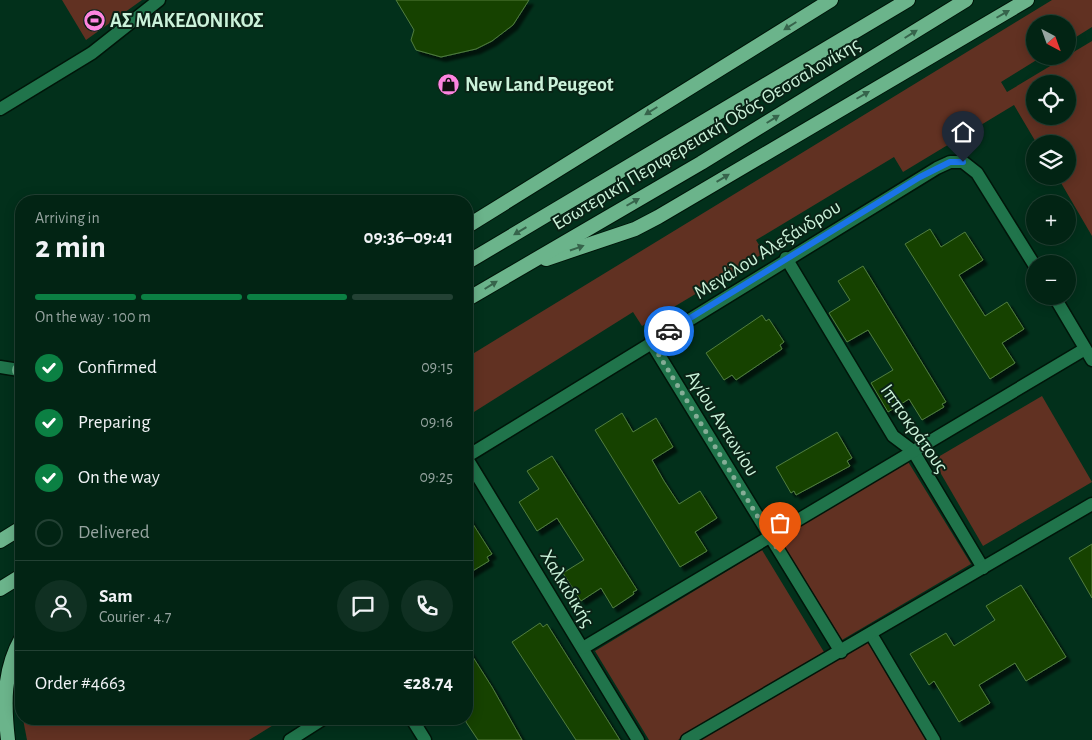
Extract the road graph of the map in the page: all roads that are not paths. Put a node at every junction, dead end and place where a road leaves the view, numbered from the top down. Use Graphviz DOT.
graph roads {
  1 [pos="159,0"];
  2 [pos="831,0"];
  3 [pos="908,0"];
  4 [pos="966,0"];
  5 [pos="1027,0"];
  6 [pos="0,109"];
  7 [pos="473,222"];
  8 [pos="1028,255"];
  9 [pos="786,258"];
  10 [pos="473,259"];
  11 [pos="515,270"];
  12 [pos="473,296"];
  13 [pos="1059,305"];
  14 [pos="651,342"];
  15 [pos="1085,348"];
  16 [pos="1092,360"];
  17 [pos="0,367"];
  18 [pos="15,369"];
  19 [pos="913,451"];
  20 [pos="473,453"];
  21 [pos="473,468"];
  22 [pos="1092,504"];
  23 [pos="15,532"];
  24 [pos="770,537"];
  25 [pos="0,541"];
  26 [pos="983,568"];
  27 [pos="15,580"];
  28 [pos="0,589"];
  29 [pos="870,634"];
  30 [pos="583,648"];
  31 [pos="15,652"];
  32 [pos="840,652"];
  33 [pos="314,725"];
  34 [pos="416,725"];
  35 [pos="8,740"];
  36 [pos="290,740"];
  37 [pos="425,740"];
  38 [pos="638,740"];
  39 [pos="687,740"];
  40 [pos="934,740"];
  1 -- 6 [label="street"];
  2 -- 7 [label="highway, one-way"];
  3 -- 10 [label="highway, Εσωτερική Περιφερειακή Οδός Θεσσαλονίκης, one-way"];
  11 -- 4 [label="highway, Εσωτερική Περιφερειακή Οδός Θεσσαλονίκης, one-way"];
  11 -- 5 [label="highway, one-way"];
  8 -- 9 [label="street, Μεγάλου Αλεξάνδρου"];
  9 -- 14 [label="street, Μεγάλου Αλεξάνδρου"];
  9 -- 19 [label="street, Ιπποκράτους"];
  12 -- 11 [label="highway, Εσωτερική Περιφερειακή Οδός Θεσσαλονίκης, one-way"];
  13 -- 15 [label="street"];
  14 -- 20 [label="street, Μεγάλου Αλεξάνδρου"];
  14 -- 24 [label="street, Αγίου Αντωνίου"];
  15 -- 16 [label="street"];
  15 -- 19 [label="street"];
  17 -- 18 [label="street"];
  19 -- 24 [label="street"];
  19 -- 26 [label="street, Ιπποκράτους"];
  21 -- 30 [label="street, Χαλκιδικής"];
  22 -- 26 [label="street"];
  23 -- 25 [label="highway"];
  24 -- 30 [label="street"];
  24 -- 32 [label="street, Αγίου Αντωνίου"];
  26 -- 29 [label="street"];
  27 -- 28 [label="highway"];
  29 -- 32 [label="street"];
  29 -- 40 [label="street"];
  30 -- 38 [label="street, Χαλκιδικής"];
  31 -- 35 [label="highway"];
  32 -- 39 [label="street"];
  33 -- 36 [label="street"];
  34 -- 37 [label="street"];
}
